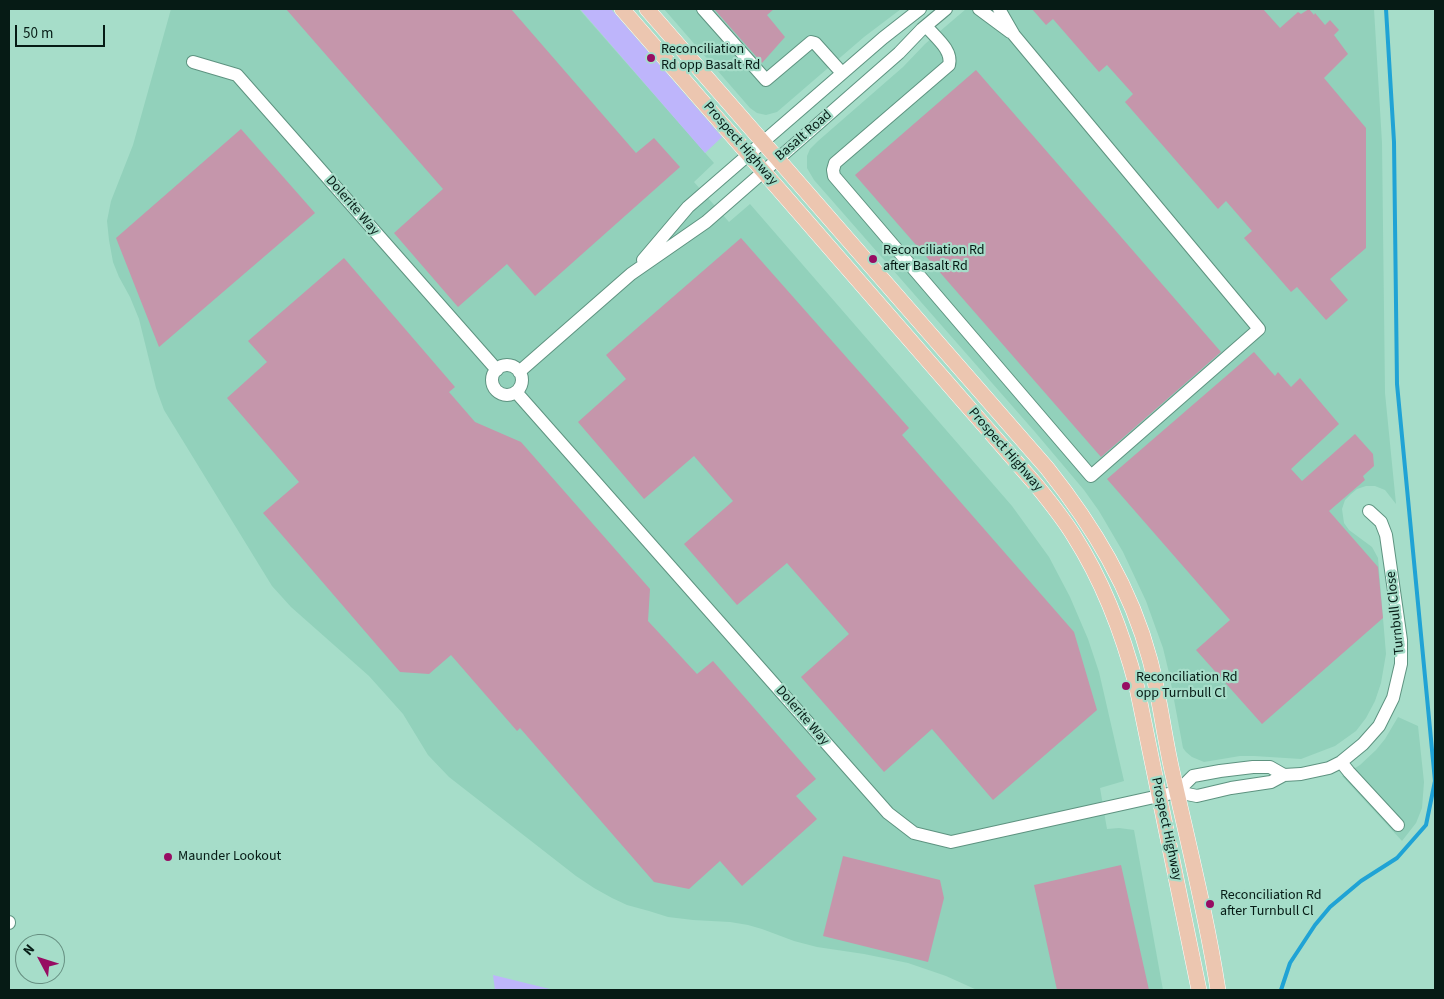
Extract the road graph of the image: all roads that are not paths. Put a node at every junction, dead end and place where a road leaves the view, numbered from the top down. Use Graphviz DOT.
graph roads {
  1 [pos="622,9"];
  2 [pos="647,9"];
  3 [pos="703,9"];
  4 [pos="920,9"];
  5 [pos="946,9"];
  6 [pos="979,9"];
  7 [pos="999,9"];
  8 [pos="926,26"];
  9 [pos="1014,35"];
  10 [pos="194,62"];
  11 [pos="842,73"];
  12 [pos="763,142"];
  13 [pos="748,154"];
  14 [pos="777,159"];
  15 [pos="764,172"];
  16 [pos="631,274"];
  17 [pos="497,370"];
  18 [pos="519,372"];
  19 [pos="516,392"];
  20 [pos="1369,511"];
  21 [pos="1341,762"];
  22 [pos="1284,775"];
  23 [pos="1177,792"];
  24 [pos="1159,797"];
  25 [pos="1398,825"];
  26 [pos="1199,990"];
  27 [pos="1218,990"];
  1 -- 13 [label="main road, Prospect Highway"];
  2 -- 12 [label="main road, Prospect Highway"];
  3 -- 11 [label="street"];
  4 -- 11 [label="street, Basalt Road"];
  5 -- 8 [label="street, Basalt Road"];
  6 -- 9 [label="street"];
  7 -- 9 [label="street"];
  8 -- 9 [label="street"];
  8 -- 14 [label="street, Basalt Road"];
  10 -- 17 [label="street, Dolerite Way"];
  11 -- 12 [label="street, Basalt Road"];
  12 -- 13 [label="street, Basalt Road"];
  12 -- 14 [label="main road, Prospect Highway"];
  13 -- 15 [label="main road, Prospect Highway"];
  13 -- 16 [label="street, Basalt Road"];
  14 -- 15 [label="street, Basalt Road"];
  14 -- 23 [label="main road, Prospect Highway"];
  15 -- 16 [label="street, Basalt Road"];
  15 -- 24 [label="main road, Prospect Highway"];
  16 -- 18 [label="street, Basalt Road"];
  17 -- 18 [label="street"];
  17 -- 19 [label="street"];
  18 -- 19 [label="street"];
  19 -- 24 [label="street, Dolerite Way"];
  20 -- 21 [label="street, Turnbull Close"];
  21 -- 22 [label="street, Turnbull Close"];
  21 -- 25 [label="street"];
  22 -- 23 [label="street, Turnbull Close"];
  22 -- 23 [label="street, Turnbull Close"];
  23 -- 24 [label="street, Dolerite Way"];
  23 -- 27 [label="main road, Prospect Highway"];
  24 -- 26 [label="main road, Prospect Highway"];
}
